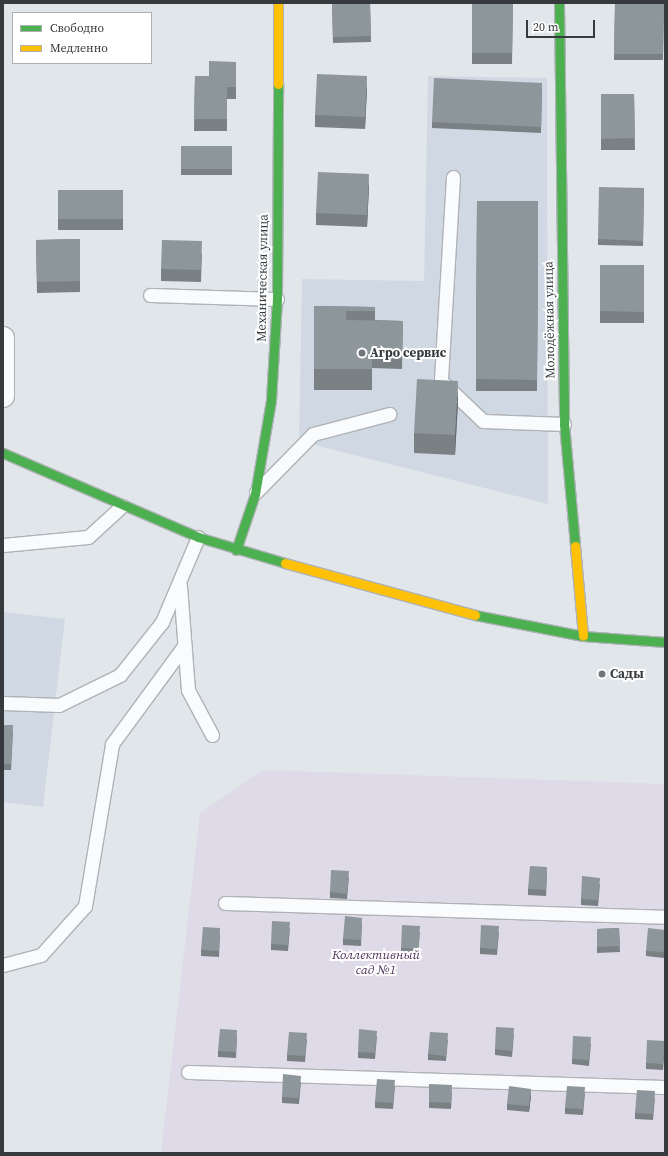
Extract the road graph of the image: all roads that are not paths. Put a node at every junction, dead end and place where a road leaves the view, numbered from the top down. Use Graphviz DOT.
graph roads {
  1 [pos="278,3"];
  2 [pos="559,3"];
  3 [pos="453,177"];
  4 [pos="150,296"];
  5 [pos="278,299"];
  6 [pos="3,338"];
  7 [pos="3,396"];
  8 [pos="389,414"];
  9 [pos="564,424"];
  10 [pos="3,453"];
  11 [pos="255,494"];
  12 [pos="122,506"];
  13 [pos="198,537"];
  14 [pos="3,544"];
  15 [pos="236,550"];
  16 [pos="180,584"];
  17 [pos="583,636"];
  18 [pos="665,642"];
  19 [pos="184,646"];
  20 [pos="3,703"];
  21 [pos="212,735"];
  22 [pos="225,903"];
  23 [pos="665,917"];
  24 [pos="3,965"];
  25 [pos="188,1072"];
  26 [pos="665,1087"];
  1 -- 5 [label="street, Механическая улица"];
  2 -- 9 [label="street, Молодёжная улица"];
  3 -- 9 [label="lane"];
  4 -- 5 [label="lane"];
  5 -- 11 [label="street, Механическая улица"];
  6 -- 7 [label="street"];
  8 -- 11 [label="lane"];
  9 -- 17 [label="street, Молодёжная улица"];
  10 -- 12 [label="street"];
  11 -- 15 [label="street, Механическая улица"];
  12 -- 13 [label="street"];
  12 -- 14 [label="lane"];
  13 -- 15 [label="street"];
  13 -- 16 [label="lane"];
  15 -- 17 [label="street"];
  16 -- 19 [label="lane"];
  16 -- 20 [label="lane"];
  17 -- 18 [label="street"];
  19 -- 21 [label="lane"];
  19 -- 24 [label="lane"];
  22 -- 23 [label="lane"];
  25 -- 26 [label="lane"];
}
